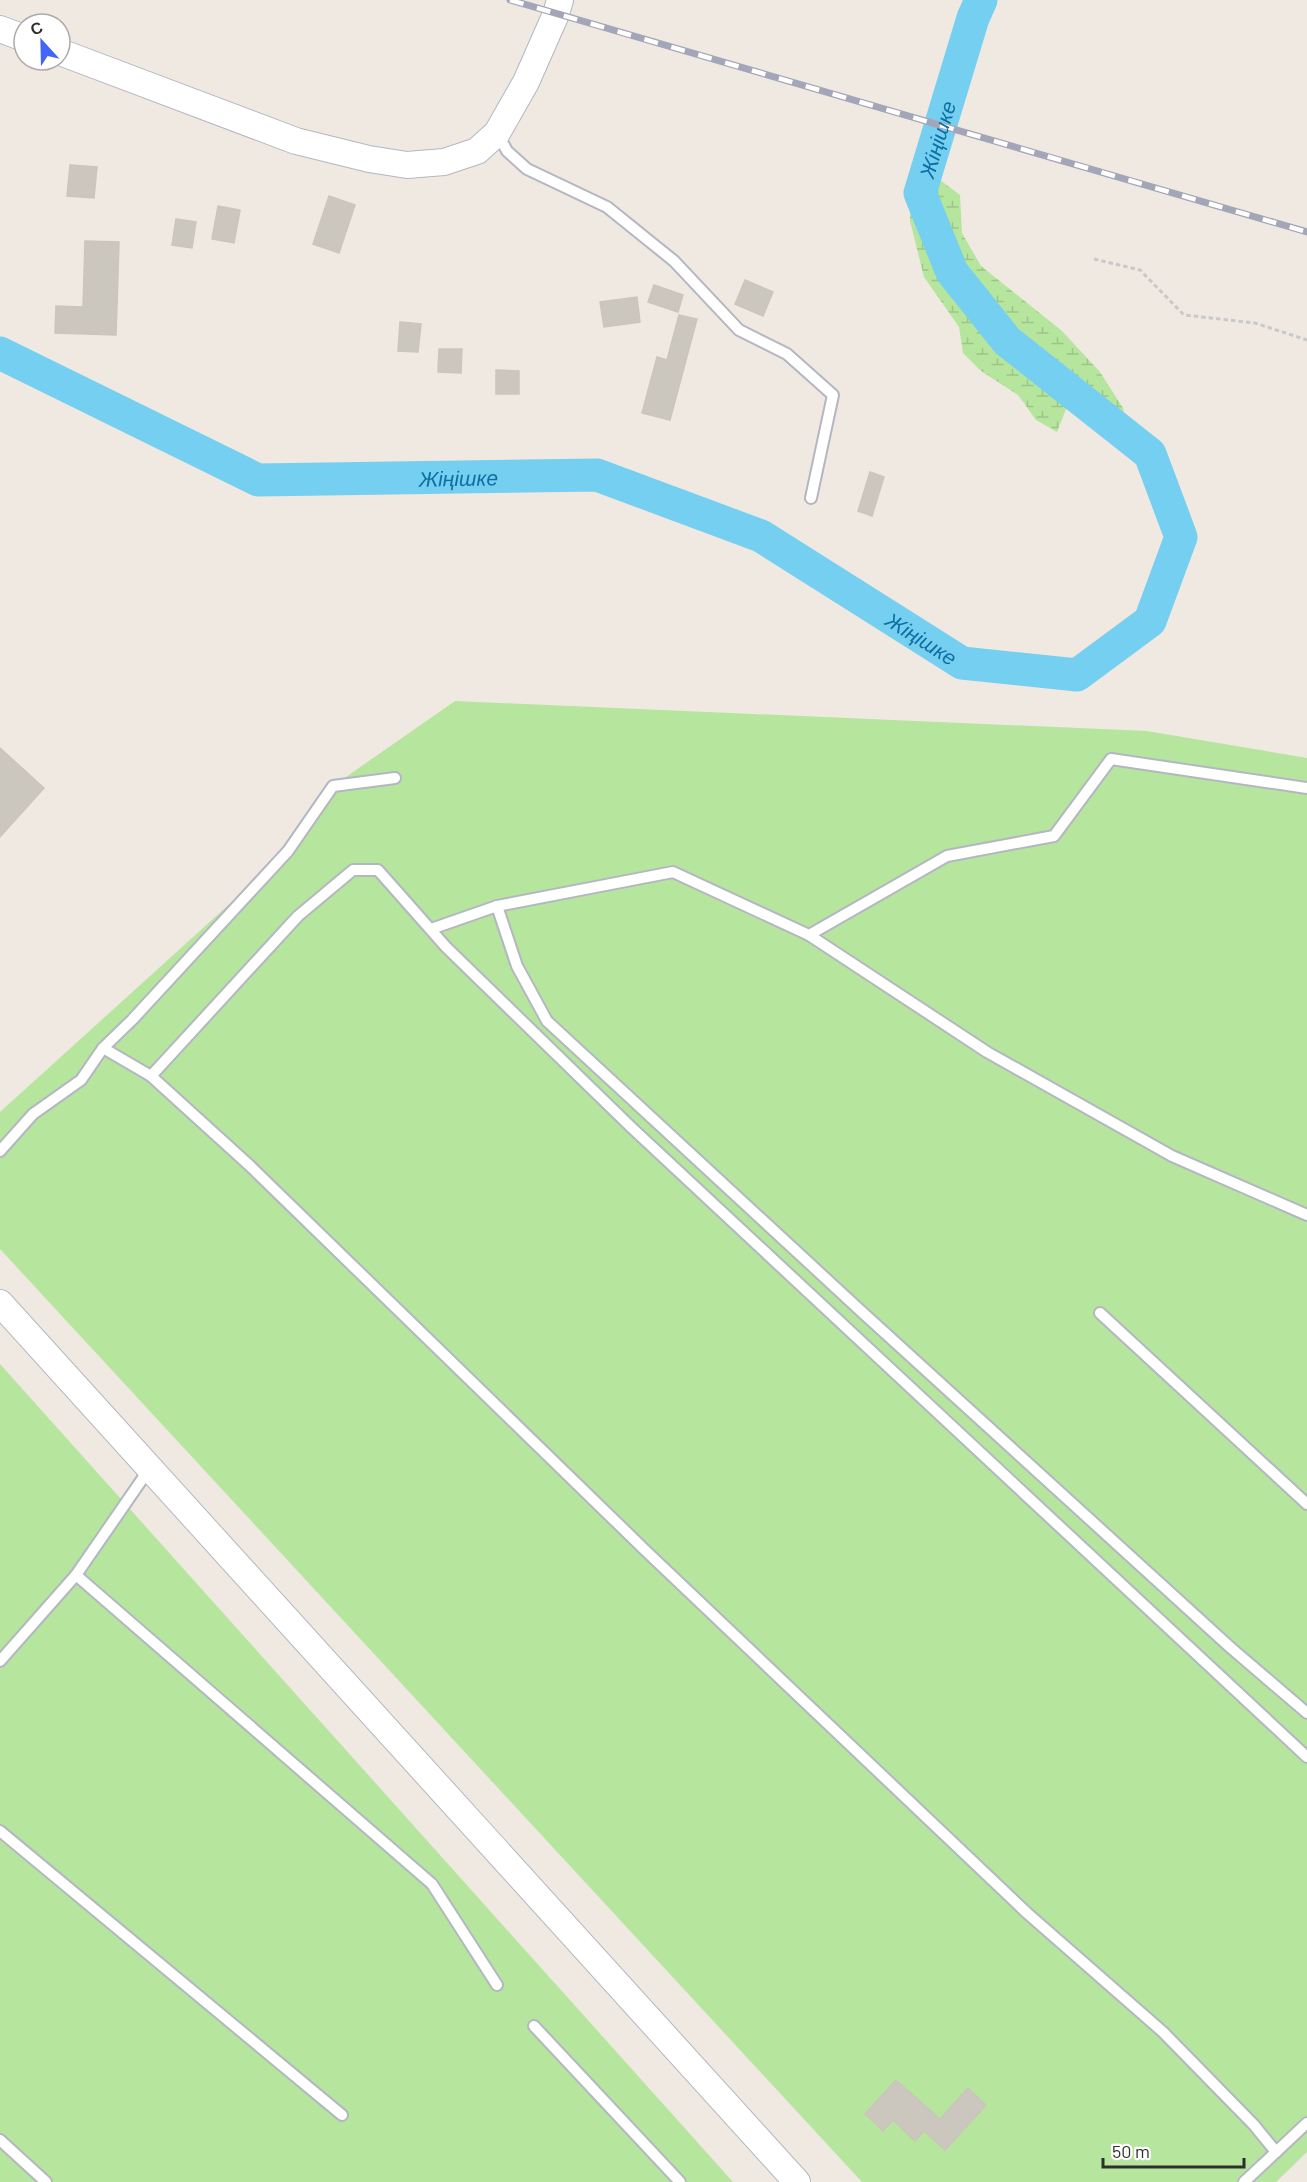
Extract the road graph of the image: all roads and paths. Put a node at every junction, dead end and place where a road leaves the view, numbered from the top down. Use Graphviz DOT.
graph roads {
  1 [pos="560,0"];
  2 [pos="72,57"];
  3 [pos="498,133"];
  4 [pos="1094,259"];
  5 [pos="1307,340"];
  6 [pos="811,498"];
  7 [pos="395,778"];
  8 [pos="1307,789"];
  9 [pos="497,906"];
  10 [pos="431,929"];
  11 [pos="809,935"];
  12 [pos="103,1048"];
  13 [pos="151,1076"];
  14 [pos="0,1152"];
  15 [pos="1307,1215"];
  16 [pos="0,1303"];
  17 [pos="1100,1313"];
  18 [pos="145,1463"];
  19 [pos="1307,1504"];
  20 [pos="76,1575"];
  21 [pos="0,1661"];
  22 [pos="1307,1713"];
  23 [pos="1307,1757"];
  24 [pos="0,1831"];
  25 [pos="497,1985"];
  26 [pos="534,2026"];
  27 [pos="342,2115"];
  28 [pos="1307,2123"];
  29 [pos="0,2140"];
  30 [pos="1276,2152"];
  31 [pos="46,2182"];
  32 [pos="680,2182"];
  33 [pos="797,2182"];
  34 [pos="1244,2182"];
  1 -- 3 [label="street"];
  2 -- 3 [label="street"];
  3 -- 6 [label="lane"];
  4 -- 5 [label="path"];
  7 -- 12 [label="lane"];
  8 -- 11 [label="lane"];
  9 -- 10 [label="lane"];
  9 -- 11 [label="lane"];
  9 -- 22 [label="lane"];
  10 -- 13 [label="lane"];
  10 -- 23 [label="lane"];
  11 -- 15 [label="lane"];
  12 -- 13 [label="lane"];
  12 -- 14 [label="lane"];
  13 -- 30 [label="lane"];
  16 -- 18 [label="street"];
  17 -- 19 [label="lane"];
  18 -- 20 [label="lane"];
  18 -- 33 [label="street"];
  20 -- 21 [label="lane"];
  20 -- 25 [label="lane"];
  24 -- 27 [label="lane"];
  26 -- 32 [label="lane"];
  28 -- 30 [label="lane"];
  29 -- 31 [label="lane"];
  30 -- 34 [label="lane"];
}
